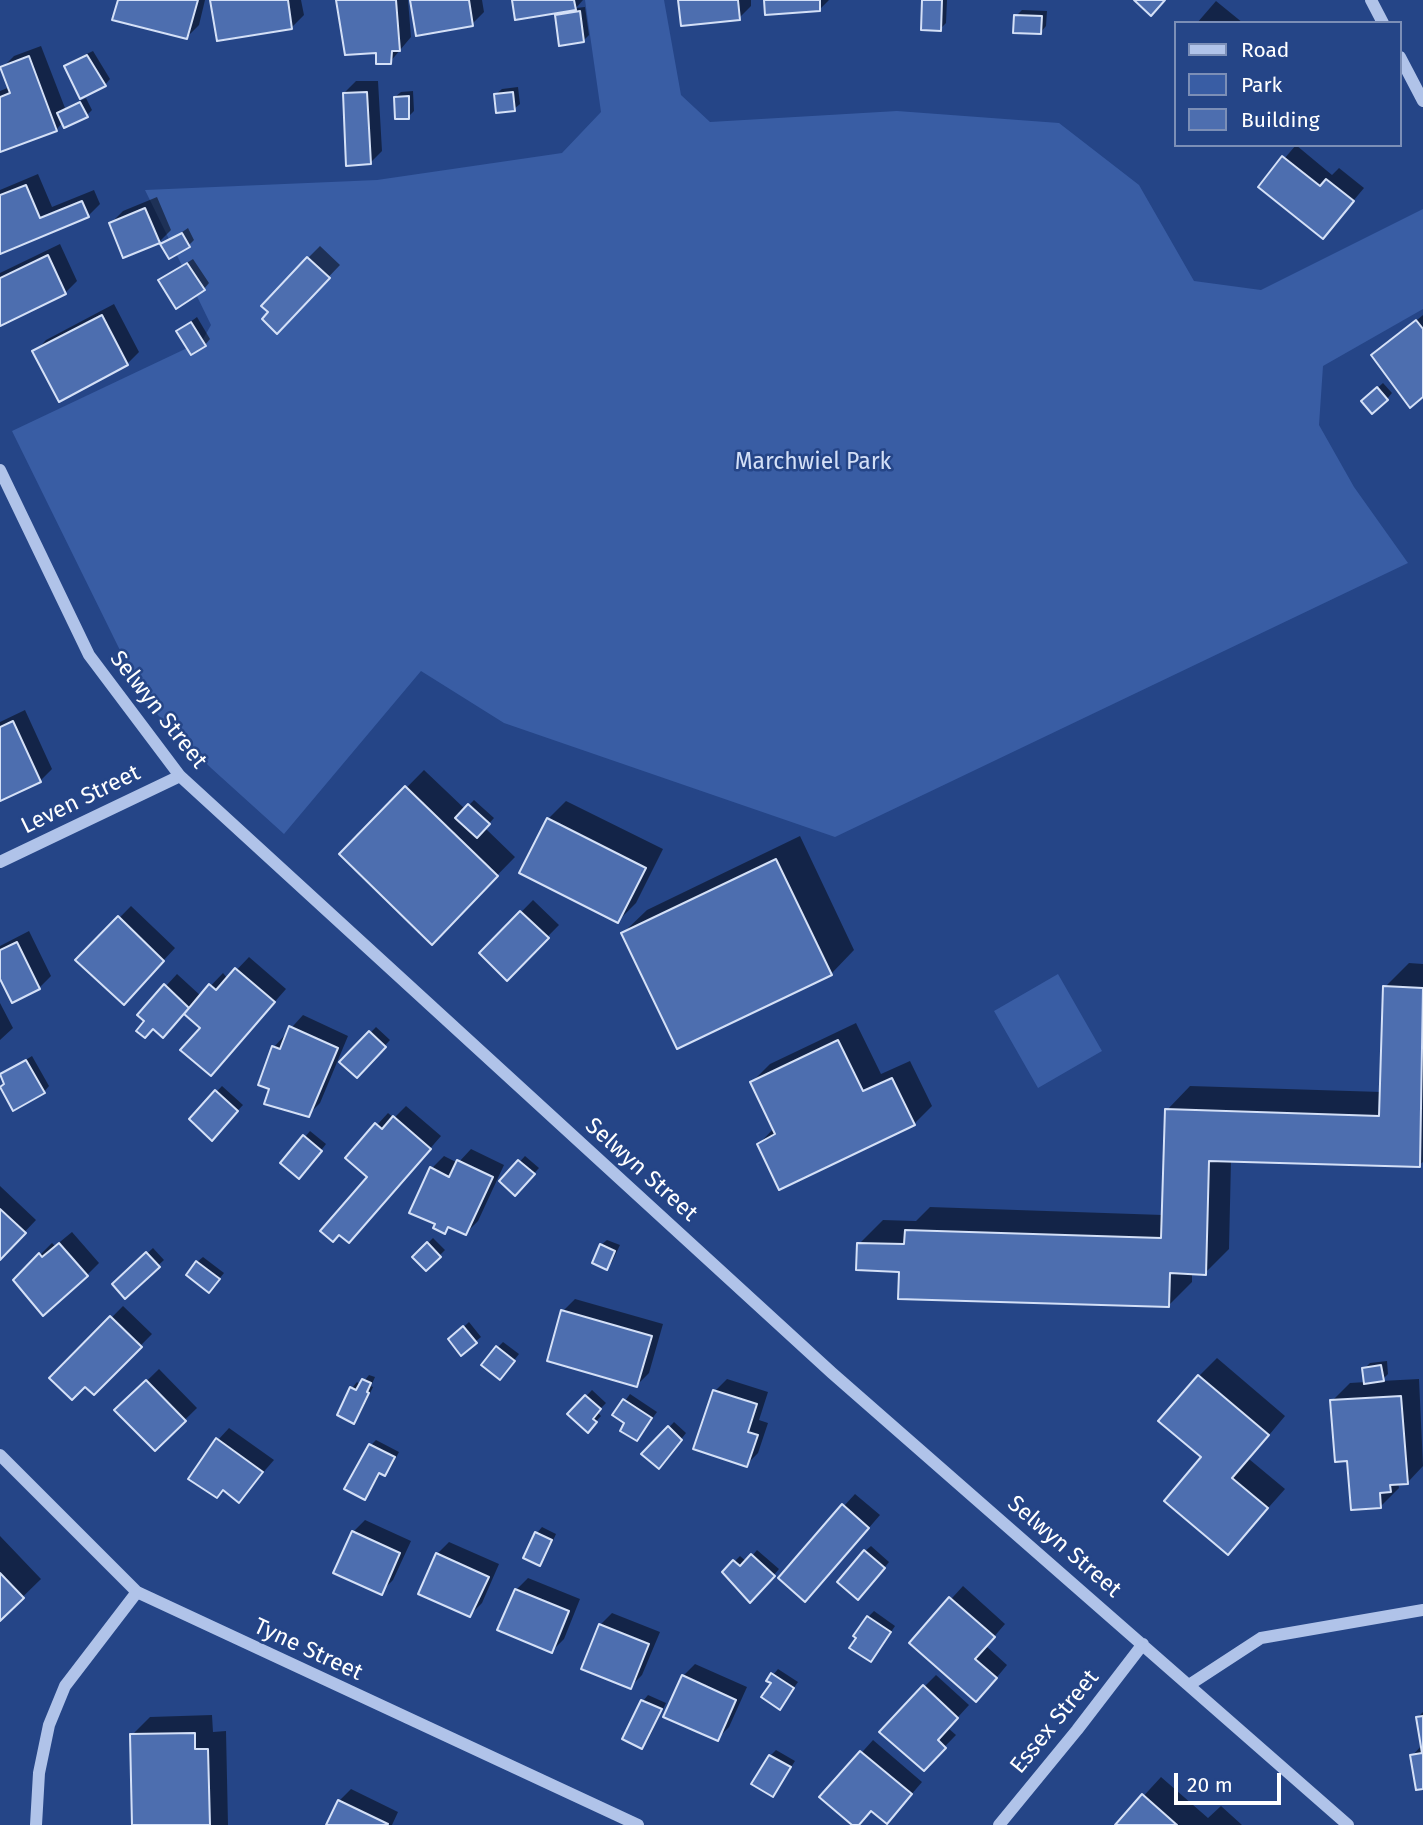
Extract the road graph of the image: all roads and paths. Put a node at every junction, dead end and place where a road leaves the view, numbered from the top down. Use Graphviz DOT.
graph roads {
  1 [pos="1371,0"];
  2 [pos="1382,21"];
  3 [pos="1402,61"];
  4 [pos="1423,101"];
  5 [pos="0,470"];
  6 [pos="180,776"];
  7 [pos="0,862"];
  8 [pos="0,1455"];
  9 [pos="137,1591"];
  10 [pos="1423,1610"];
  11 [pos="1143,1644"];
  12 [pos="1189,1685"];
  13 [pos="36,1825"];
  14 [pos="638,1825"];
  15 [pos="999,1825"];
  16 [pos="1348,1825"];
  1 -- 2 [label="street"];
  3 -- 4 [label="street"];
  5 -- 6 [label="street, Selwyn Street"];
  6 -- 7 [label="street, Leven Street"];
  6 -- 11 [label="street, Selwyn Street"];
  8 -- 9 [label="street, Tyne Street"];
  9 -- 13 [label="street"];
  9 -- 14 [label="street, Tyne Street"];
  10 -- 12 [label="street"];
  11 -- 12 [label="street, Selwyn Street"];
  11 -- 15 [label="street, Essex Street"];
  12 -- 16 [label="street, Selwyn Street"];
}
